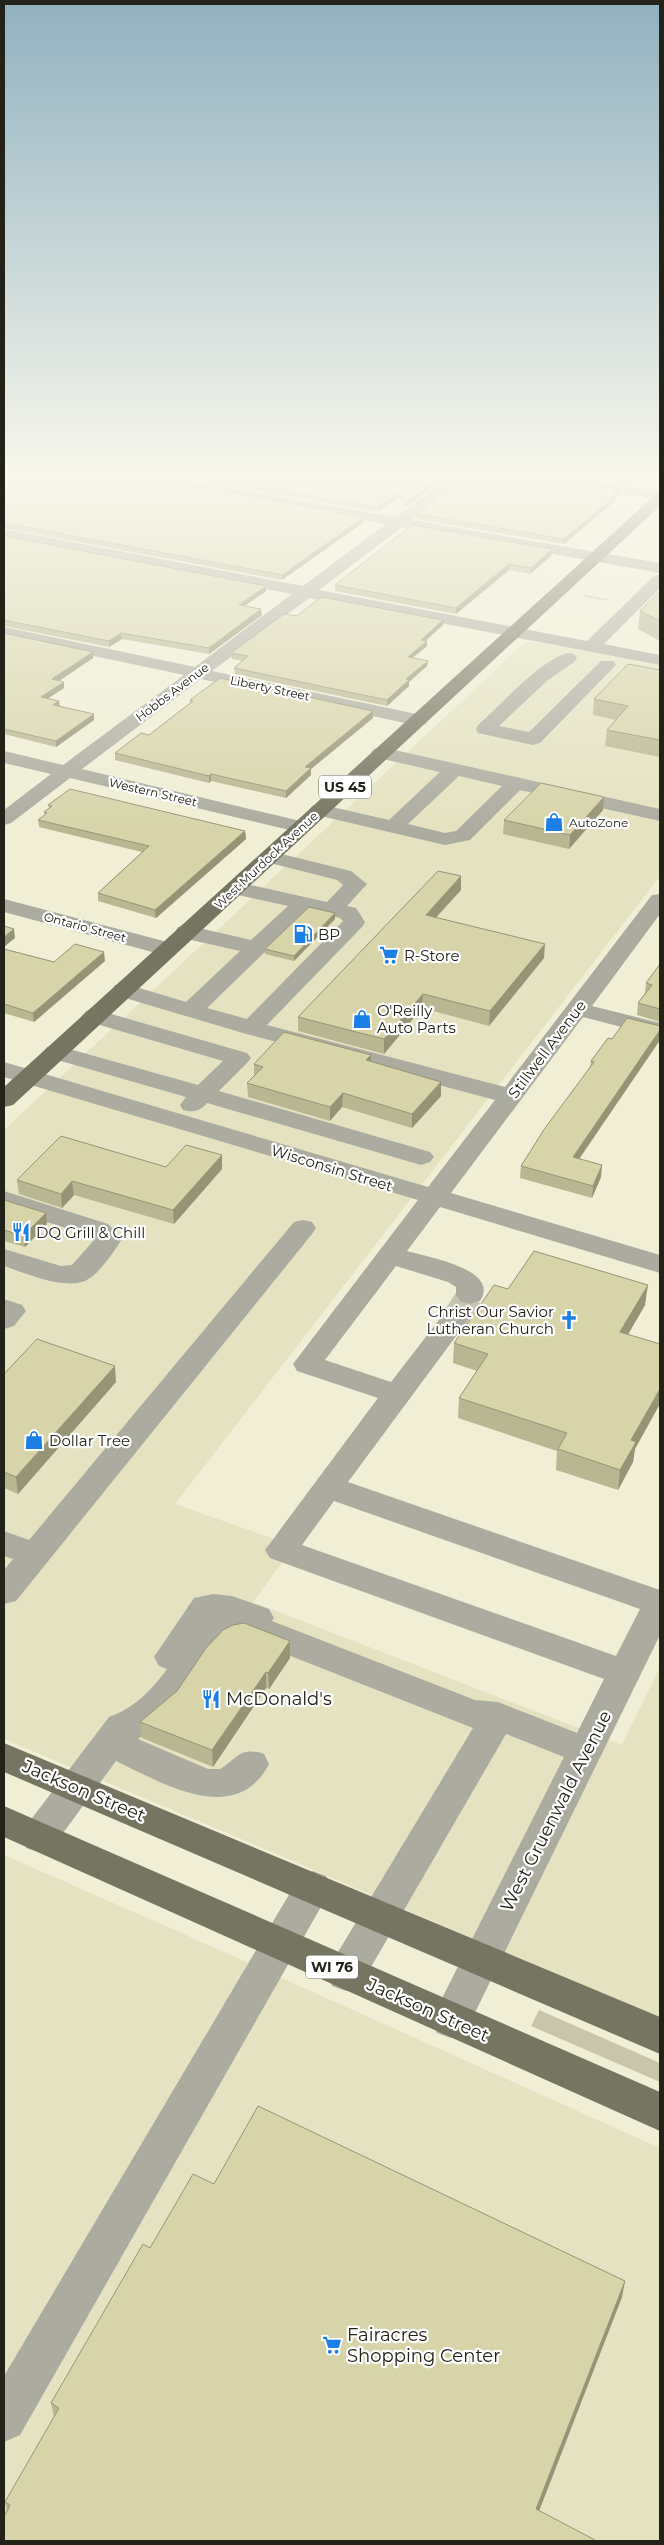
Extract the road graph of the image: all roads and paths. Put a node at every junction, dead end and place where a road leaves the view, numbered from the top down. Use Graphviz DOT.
graph roads {
  1 [pos="302,595"];
  2 [pos="320,595"];
  3 [pos="555,595"];
  4 [pos="580,595"];
  5 [pos="642,595"];
  6 [pos="614,601"];
  7 [pos="4,632"];
  8 [pos="514,632"];
  9 [pos="580,649"];
  10 [pos="660,660"];
  11 [pos="607,665"];
  12 [pos="198,673"];
  13 [pos="660,676"];
  14 [pos="419,720"];
  15 [pos="382,753"];
  16 [pos="4,757"];
  17 [pos="454,769"];
  18 [pos="67,772"];
  19 [pos="516,783"];
  20 [pos="319,810"];
  21 [pos="660,815"];
  22 [pos="4,819"];
  23 [pos="302,826"];
  24 [pos="393,827"];
  25 [pos="269,857"];
  26 [pos="237,888"];
  27 [pos="660,900"];
  28 [pos="303,903"];
  29 [pos="4,906"];
  30 [pos="332,909"];
  31 [pos="186,932"];
  32 [pos="255,948"];
  33 [pos="167,949"];
  34 [pos="122,990"];
  35 [pos="577,1009"];
  36 [pos="190,1011"];
  37 [pos="94,1016"];
  38 [pos="251,1028"];
  39 [pos="660,1030"];
  40 [pos="55,1052"];
  41 [pos="4,1069"];
  42 [pos="29,1076"];
  43 [pos="201,1096"];
  44 [pos="510,1096"];
  45 [pos="4,1100"];
  46 [pos="176,1121"];
  47 [pos="326,1131"];
  48 [pos="371,1143"];
  49 [pos="421,1157"];
  50 [pos="302,1159"];
  51 [pos="347,1172"];
  52 [pos="433,1198"];
  53 [pos="4,1199"];
  54 [pos="303,1228"];
  55 [pos="390,1255"];
  56 [pos="4,1257"];
  57 [pos="660,1264"];
  58 [pos="397,1394"];
  59 [pos="328,1487"];
  60 [pos="4,1543"];
  61 [pos="34,1554"];
  62 [pos="4,1592"];
  63 [pos="660,1602"];
  64 [pos="625,1673"];
  65 [pos="498,1716"];
  66 [pos="110,1742"];
  67 [pos="586,1751"];
  68 [pos="4,1757"];
  69 [pos="251,1764"];
  70 [pos="77,1787"];
  71 [pos="4,1821"];
  72 [pos="40,1837"];
  73 [pos="313,1887"];
  74 [pos="379,1916"];
  75 [pos="281,1944"];
  76 [pos="480,1960"];
  77 [pos="346,1974"];
  78 [pos="451,2020"];
  79 [pos="660,2036"];
  80 [pos="660,2112"];
  81 [pos="4,2419"];
  1 -- 12 [label="street, Hobbs Avenue"];
  2 -- 8 [label="street"];
  3 -- 8 [label="main road, West Murdock Avenue / US 45"];
  4 -- 6 [label="path"];
  5 -- 9 [label="street"];
  7 -- 12 [label="street, Liberty Street"];
  8 -- 9 [label="street"];
  8 -- 14 [label="main road, West Murdock Avenue / US 45"];
  9 -- 10 [label="street"];
  9 -- 11 [label="street"];
  9 -- 11 [label="street"];
  11 -- 13 [label="street"];
  12 -- 14 [label="street, Liberty Street"];
  12 -- 18 [label="street, Hobbs Avenue"];
  14 -- 15 [label="main road, West Murdock Avenue / US 45"];
  15 -- 17 [label="street"];
  15 -- 20 [label="main road, West Murdock Avenue / US 45"];
  16 -- 18 [label="street, Western Street"];
  17 -- 19 [label="street"];
  17 -- 24 [label="street"];
  18 -- 22 [label="street, Hobbs Avenue"];
  18 -- 23 [label="street, Western Street"];
  19 -- 21 [label="street"];
  19 -- 24 [label="street"];
  20 -- 23 [label="main road, West Murdock Avenue / US 45"];
  20 -- 24 [label="street"];
  23 -- 25 [label="main road, West Murdock Avenue / US 45"];
  25 -- 26 [label="main road, West Murdock Avenue / US 45"];
  25 -- 30 [label="street"];
  26 -- 28 [label="street"];
  26 -- 31 [label="main road, West Murdock Avenue / US 45"];
  27 -- 35 [label="street, Stillwell Avenue"];
  28 -- 30 [label="street"];
  28 -- 32 [label="street"];
  29 -- 33 [label="street, Ontario Street"];
  30 -- 38 [label="street"];
  31 -- 32 [label="street"];
  31 -- 33 [label="main road, West Murdock Avenue / US 45"];
  32 -- 36 [label="street"];
  33 -- 34 [label="main road, West Murdock Avenue / US 45"];
  34 -- 36 [label="street"];
  34 -- 37 [label="main road, West Murdock Avenue / US 45"];
  35 -- 39 [label="street"];
  35 -- 44 [label="street, Stillwell Avenue"];
  36 -- 38 [label="street"];
  37 -- 40 [label="main road, West Murdock Avenue / US 45"];
  37 -- 43 [label="street"];
  38 -- 44 [label="street"];
  40 -- 42 [label="main road, West Murdock Avenue / US 45"];
  40 -- 43 [label="street"];
  41 -- 42 [label="street, Wisconsin Street"];
  42 -- 45 [label="main road, West Murdock Avenue / US 45"];
  42 -- 46 [label="street, Wisconsin Street"];
  43 -- 46 [label="street"];
  43 -- 47 [label="street"];
  44 -- 52 [label="street, Stillwell Avenue"];
  46 -- 50 [label="street, Wisconsin Street"];
  47 -- 48 [label="street"];
  47 -- 50 [label="street"];
  48 -- 49 [label="street"];
  48 -- 51 [label="street"];
  50 -- 51 [label="street, Wisconsin Street"];
  51 -- 52 [label="street, Wisconsin Street"];
  52 -- 55 [label="street, Stillwell Avenue"];
  52 -- 57 [label="street, Wisconsin Street"];
  53 -- 56 [label="street"];
  54 -- 61 [label="street"];
  55 -- 58 [label="street"];
  55 -- 58 [label="street, Stillwell Avenue"];
  58 -- 59 [label="street"];
  59 -- 63 [label="street"];
  59 -- 64 [label="street"];
  60 -- 61 [label="street"];
  61 -- 62 [label="street"];
  63 -- 64 [label="street, West Gruenwald Avenue"];
  64 -- 67 [label="street, West Gruenwald Avenue"];
  65 -- 66 [label="street"];
  65 -- 67 [label="street"];
  65 -- 74 [label="street"];
  66 -- 69 [label="street"];
  66 -- 70 [label="street"];
  67 -- 76 [label="street, West Gruenwald Avenue"];
  68 -- 70 [label="main road, Jackson Street"];
  70 -- 72 [label="street"];
  70 -- 73 [label="main road, Jackson Street"];
  71 -- 72 [label="main road, Jackson Street / WI 76"];
  72 -- 75 [label="main road, Jackson Street / WI 76"];
  73 -- 74 [label="main road, Jackson Street"];
  73 -- 75 [label="street"];
  74 -- 76 [label="main road, Jackson Street"];
  74 -- 77 [label="street"];
  75 -- 77 [label="main road, Jackson Street / WI 76"];
  75 -- 81 [label="street"];
  76 -- 78 [label="street, West Gruenwald Avenue"];
  76 -- 79 [label="main road, Jackson Street"];
  77 -- 78 [label="main road, Jackson Street / WI 76"];
  78 -- 80 [label="main road, Jackson Street / WI 76"];
}
